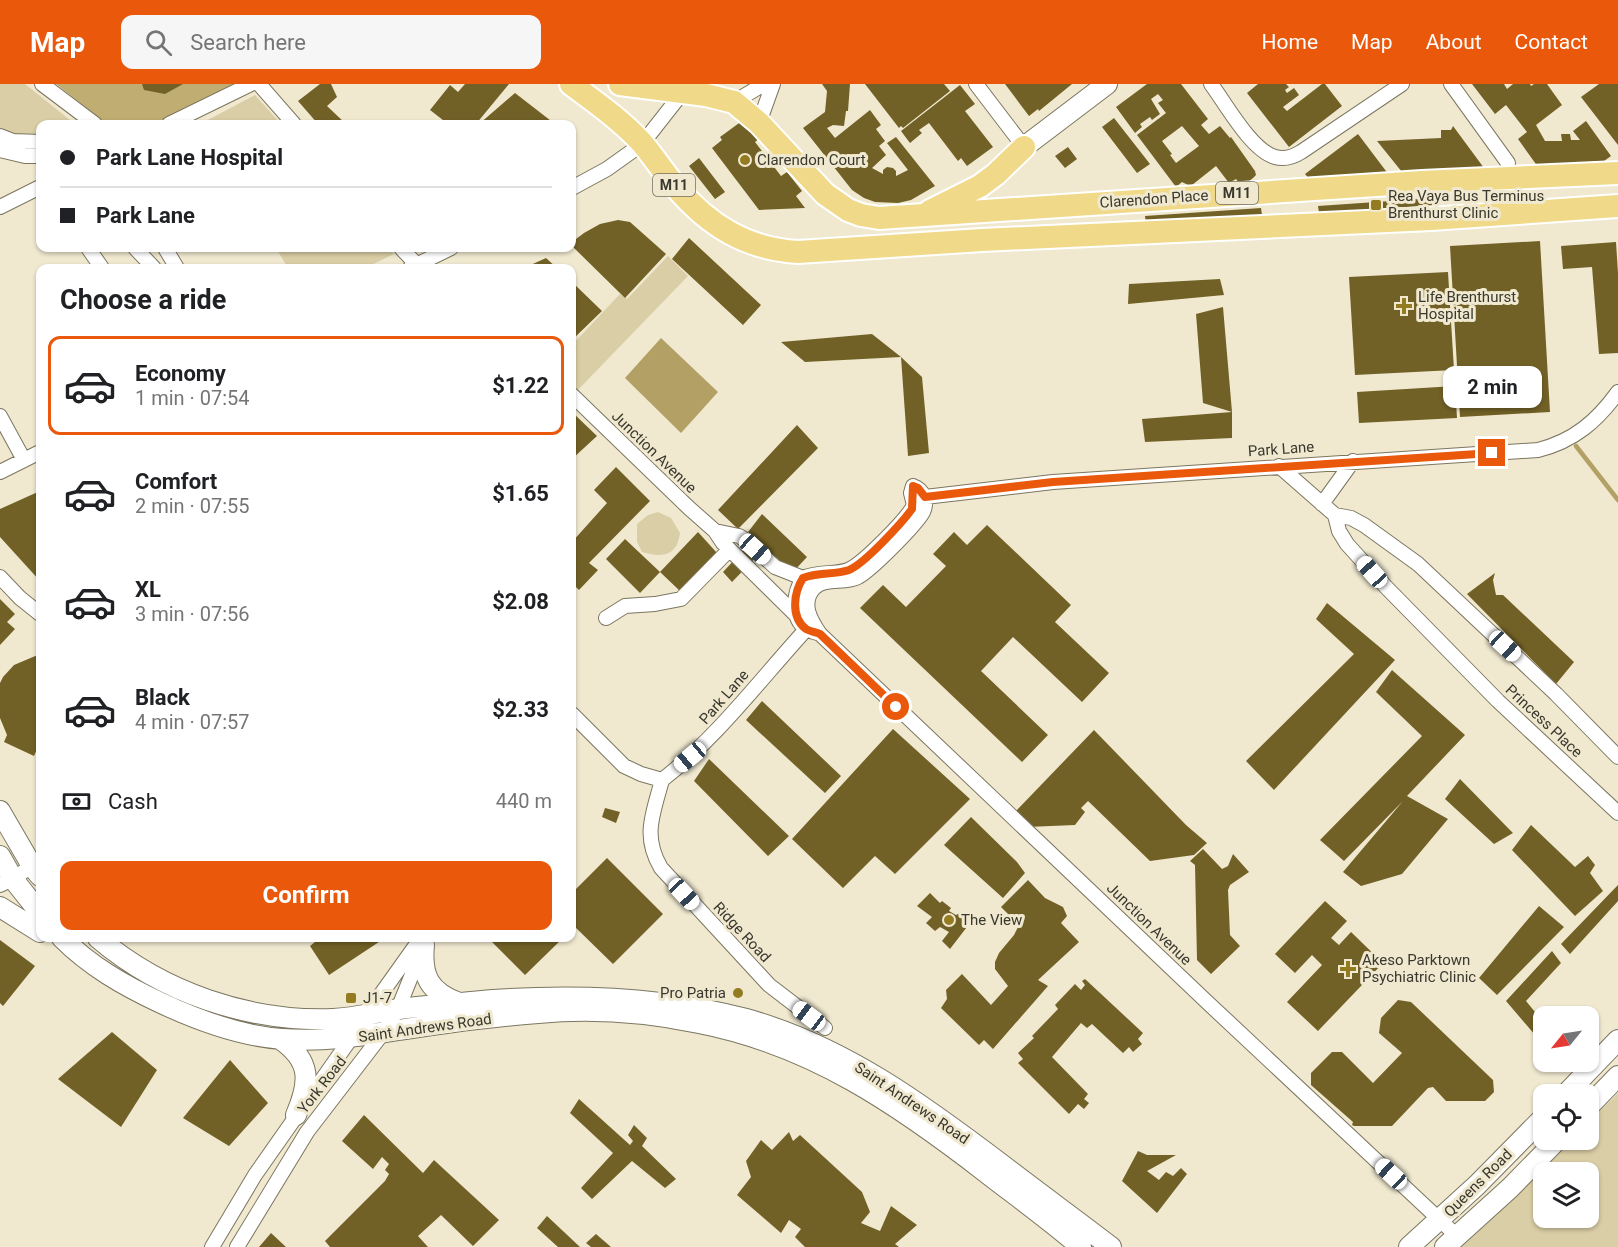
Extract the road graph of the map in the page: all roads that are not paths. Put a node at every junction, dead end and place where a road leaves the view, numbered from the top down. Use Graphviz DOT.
graph roads {
  1 [pos="42,84"];
  2 [pos="251,84"];
  3 [pos="258,84"];
  4 [pos="571,84"];
  5 [pos="620,84"];
  6 [pos="764,84"];
  7 [pos="773,84"];
  8 [pos="976,84"];
  9 [pos="1107,84"];
  10 [pos="1211,84"];
  11 [pos="1402,84"];
  12 [pos="1451,84"];
  13 [pos="686,88"];
  14 [pos="742,92"];
  15 [pos="90,120"];
  16 [pos="177,120"];
  17 [pos="290,120"];
  18 [pos="759,123"];
  19 [pos="0,136"];
  20 [pos="36,142"];
  21 [pos="642,144"];
  22 [pos="1024,147"];
  23 [pos="0,150"];
  24 [pos="36,156"];
  25 [pos="1508,162"];
  26 [pos="1618,173"];
  27 [pos="576,186"];
  28 [pos="36,189"];
  29 [pos="1618,206"];
  30 [pos="0,207"];
  31 [pos="921,216"];
  32 [pos="139,252"];
  33 [pos="405,252"];
  34 [pos="444,252"];
  35 [pos="150,264"];
  36 [pos="415,264"];
  37 [pos="423,264"];
  38 [pos="1618,392"];
  39 [pos="576,399"];
  40 [pos="0,416"];
  41 [pos="36,454"];
  42 [pos="0,456"];
  43 [pos="24,460"];
  44 [pos="1353,461"];
  45 [pos="1279,466"];
  46 [pos="3,471"];
  47 [pos="925,497"];
  48 [pos="1322,504"];
  49 [pos="1335,515"];
  50 [pos="715,531"];
  51 [pos="729,550"];
  52 [pos="0,577"];
  53 [pos="808,583"];
  54 [pos="36,611"];
  55 [pos="797,616"];
  56 [pos="606,618"];
  57 [pos="813,629"];
  58 [pos="576,718"];
  59 [pos="1618,757"];
  60 [pos="662,780"];
  61 [pos="0,810"];
  62 [pos="1618,813"];
  63 [pos="0,856"];
  64 [pos="36,864"];
  65 [pos="36,868"];
  66 [pos="7,882"];
  67 [pos="0,907"];
  68 [pos="36,909"];
  69 [pos="36,930"];
  70 [pos="56,942"];
  71 [pos="66,942"];
  72 [pos="104,942"];
  73 [pos="422,942"];
  74 [pos="422,942"];
  75 [pos="423,942"];
  76 [pos="79,955"];
  77 [pos="460,1003"];
  78 [pos="398,1010"];
  79 [pos="367,1015"];
  80 [pos="825,1028"];
  81 [pos="383,1033"];
  82 [pos="280,1039"];
  83 [pos="351,1039"];
  84 [pos="1618,1040"];
  85 [pos="1618,1076"];
  86 [pos="1576,1084"];
  87 [pos="1599,1096"];
  88 [pos="296,1115"];
  89 [pos="1533,1128"];
  90 [pos="1547,1150"];
  91 [pos="255,1174"];
  92 [pos="273,1187"];
  93 [pos="1440,1221"];
  94 [pos="1451,1242"];
  95 [pos="212,1247"];
  96 [pos="237,1247"];
  97 [pos="1081,1247"];
  98 [pos="1111,1247"];
  99 [pos="1409,1247"];
  1 -- 15 [label="street"];
  2 -- 16 [label="street"];
  3 -- 17 [label="street"];
  4 -- 21 [label="main road, M11"];
  5 -- 13 [label="main road, M11"];
  6 -- 14 [label="street"];
  7 -- 18 [label="street"];
  8 -- 22 [label="street"];
  9 -- 22 [label="main road"];
  10 -- 11 [label="street"];
  12 -- 25 [label="street"];
  13 -- 14 [label="main road, M11"];
  13 -- 21 [label="street"];
  14 -- 18 [label="main road, Clarendon Place / M11"];
  18 -- 31 [label="main road, Clarendon Place / M11"];
  19 -- 20 [label="street"];
  21 -- 27 [label="street"];
  21 -- 29 [label="main road, M11"];
  22 -- 31 [label="main road"];
  23 -- 24 [label="street"];
  26 -- 31 [label="main road, Clarendon Place / M11"];
  28 -- 30 [label="street"];
  32 -- 35 [label="street"];
  33 -- 36 [label="street"];
  34 -- 37 [label="street"];
  38 -- 44 [label="street, Park Lane"];
  39 -- 50 [label="street, Junction Avenue"];
  40 -- 43 [label="street"];
  41 -- 43 [label="street"];
  42 -- 46 [label="street"];
  43 -- 46 [label="street"];
  44 -- 45 [label="street, Park Lane"];
  44 -- 48 [label="street"];
  45 -- 47 [label="street, Park Lane"];
  45 -- 48 [label="street, Princess Place"];
  47 -- 53 [label="street"];
  47 -- 53 [label="street, Park Lane"];
  48 -- 49 [label="street, Princess Place"];
  49 -- 59 [label="street, Princess Place"];
  49 -- 62 [label="street, Princess Place"];
  50 -- 51 [label="street, Junction Avenue"];
  50 -- 53 [label="street, Junction Avenue"];
  51 -- 55 [label="street, Junction Avenue"];
  51 -- 56 [label="street"];
  52 -- 54 [label="street"];
  53 -- 55 [label="street"];
  53 -- 57 [label="street"];
  55 -- 57 [label="street"];
  57 -- 60 [label="street, Park Lane"];
  57 -- 93 [label="street, Junction Avenue"];
  58 -- 60 [label="street"];
  60 -- 80 [label="street, Ridge Road"];
  61 -- 64 [label="main road"];
  63 -- 66 [label="main road"];
  65 -- 66 [label="street"];
  66 -- 68 [label="main road"];
  67 -- 69 [label="main road"];
  70 -- 76 [label="main road"];
  71 -- 76 [label="main road"];
  72 -- 79 [label="main road, Saint Andrews Road"];
  73 -- 79 [label="street, York Road"];
  74 -- 78 [label="street, York Road"];
  75 -- 77 [label="main road"];
  76 -- 82 [label="main road, Saint Andrews Road"];
  77 -- 78 [label="main road, Saint Andrews Road"];
  77 -- 98 [label="main road, Saint Andrews Road"];
  78 -- 79 [label="main road, Saint Andrews Road"];
  78 -- 81 [label="street, York Road"];
  79 -- 83 [label="street, York Road"];
  81 -- 83 [label="main road, Saint Andrews Road"];
  81 -- 92 [label="street, York Road"];
  81 -- 97 [label="main road, Saint Andrews Road"];
  82 -- 83 [label="main road, Saint Andrews Road"];
  82 -- 88 [label="main road"];
  83 -- 88 [label="street, York Road"];
  84 -- 86 [label="main road"];
  85 -- 87 [label="main road"];
  88 -- 91 [label="street, York Road"];
  89 -- 93 [label="main road, Queens Road"];
  90 -- 94 [label="main road, Queens Road"];
  91 -- 92 [label="street"];
  91 -- 95 [label="street, York Road"];
  92 -- 96 [label="street, York Road"];
  93 -- 94 [label="street, Junction Avenue"];
  93 -- 99 [label="main road, Queens Road"];
}
